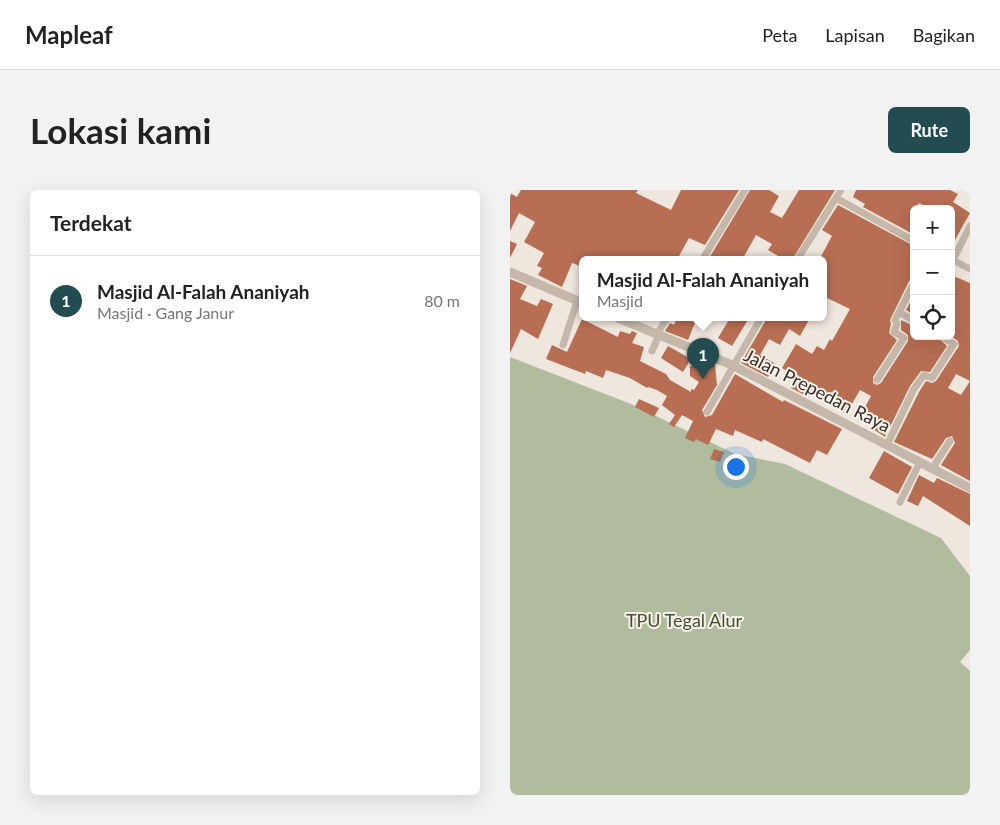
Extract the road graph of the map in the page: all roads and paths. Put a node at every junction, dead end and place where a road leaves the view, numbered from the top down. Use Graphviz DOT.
graph roads {
  1 [pos="745,190"];
  2 [pos="841,190"];
  3 [pos="836,198"];
  4 [pos="970,226"];
  5 [pos="910,239"];
  6 [pos="955,254"];
  7 [pos="704,256"];
  8 [pos="800,256"];
  9 [pos="955,262"];
  10 [pos="970,269"];
  11 [pos="511,276"];
  12 [pos="910,291"];
  13 [pos="579,302"];
  14 [pos="579,305"];
  15 [pos="899,312"];
  16 [pos="910,319"];
  17 [pos="626,321"];
  18 [pos="666,321"];
  19 [pos="759,321"];
  20 [pos="658,334"];
  21 [pos="948,340"];
  22 [pos="563,345"];
  23 [pos="652,351"];
  24 [pos="732,365"];
  25 [pos="877,380"];
  26 [pos="706,412"];
  27 [pos="950,441"];
  28 [pos="887,445"];
  29 [pos="920,462"];
  30 [pos="932,469"];
  31 [pos="970,488"];
  32 [pos="900,502"];
  1 -- 7 [label="street"];
  2 -- 3 [label="street"];
  3 -- 5 [label="street"];
  3 -- 8 [label="street"];
  4 -- 6 [label="street"];
  9 -- 10 [label="street"];
  11 -- 13 [label="street"];
  12 -- 15 [label="street"];
  14 -- 22 [label="street"];
  15 -- 16 [label="street"];
  15 -- 25 [label="street"];
  17 -- 20 [label="street, Jalan Prepedan Raya"];
  18 -- 20 [label="street"];
  19 -- 24 [label="street"];
  20 -- 23 [label="street"];
  20 -- 24 [label="street, Jalan Prepedan Raya"];
  21 -- 28 [label="street"];
  24 -- 26 [label="street"];
  24 -- 28 [label="street, Jalan Prepedan Raya"];
  27 -- 30 [label="street"];
  28 -- 29 [label="street, Jalan Prepedan Raya"];
  29 -- 30 [label="street, Jalan Prepedan Raya"];
  29 -- 32 [label="street"];
  30 -- 31 [label="street, Jalan Prepedan Raya"];
}
